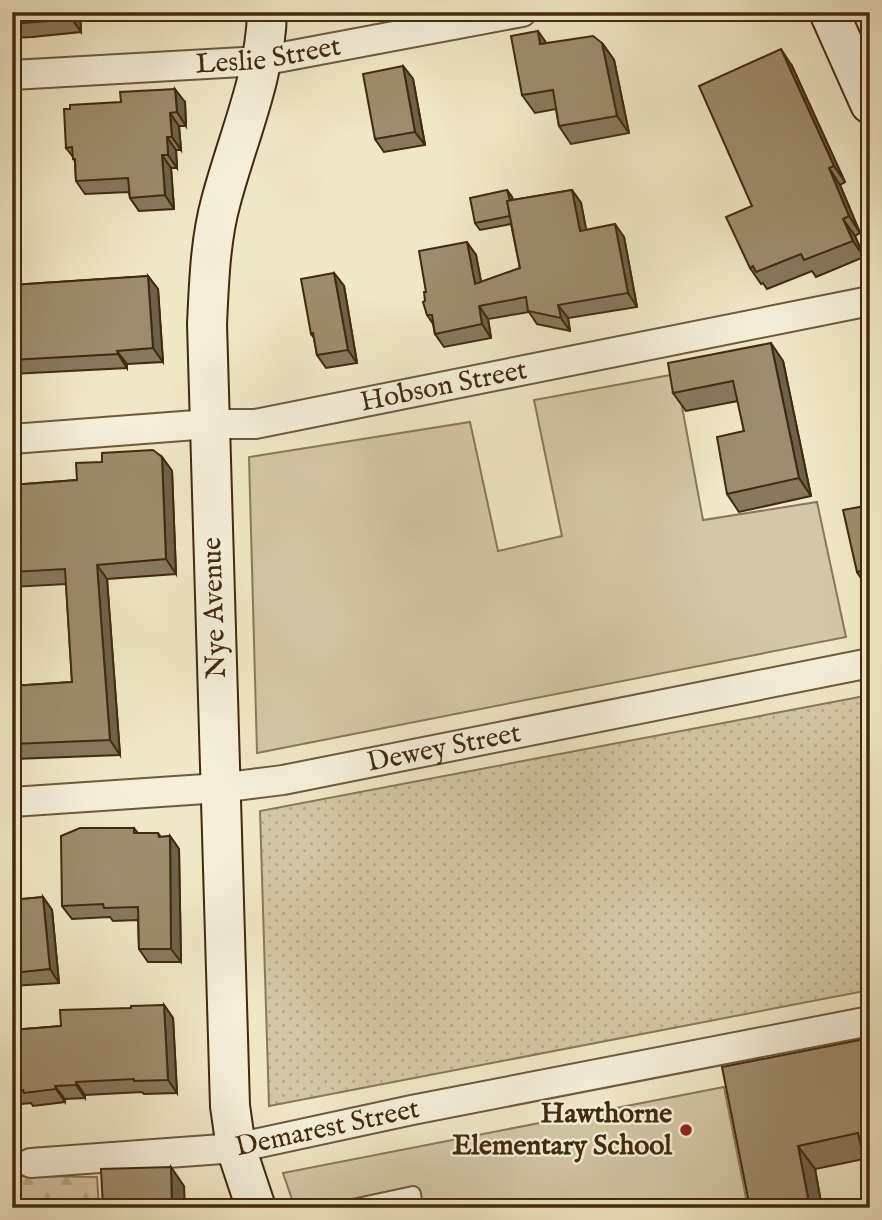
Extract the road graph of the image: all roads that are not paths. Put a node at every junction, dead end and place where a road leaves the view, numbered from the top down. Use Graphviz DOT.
graph roads {
  1 [pos="267,12"];
  2 [pos="522,12"];
  3 [pos="830,12"];
  4 [pos="261,61"];
  5 [pos="12,75"];
  6 [pos="870,104"];
  7 [pos="870,301"];
  8 [pos="209,424"];
  9 [pos="12,439"];
  10 [pos="870,663"];
  11 [pos="220,788"];
  12 [pos="12,802"];
  13 [pos="870,1021"];
  14 [pos="236,1148"];
  15 [pos="31,1163"];
  16 [pos="256,1208"];
  17 [pos="348,1208"];
  18 [pos="415,1208"];
  1 -- 4 [label="street, Nye Avenue"];
  2 -- 4 [label="street, Leslie Street"];
  3 -- 6 [label="street"];
  4 -- 5 [label="street, Leslie Street"];
  4 -- 8 [label="street, Nye Avenue"];
  7 -- 8 [label="street, Hobson Street"];
  8 -- 9 [label="street, Hobson Street"];
  8 -- 11 [label="street, Nye Avenue"];
  10 -- 11 [label="street, Dewey Street"];
  11 -- 12 [label="street, Dewey Street"];
  11 -- 14 [label="street, Nye Avenue"];
  13 -- 14 [label="street, Demarest Street"];
  14 -- 15 [label="street, Demarest Street"];
  14 -- 16 [label="street, Nye Avenue"];
  17 -- 18 [label="lane"];
}
